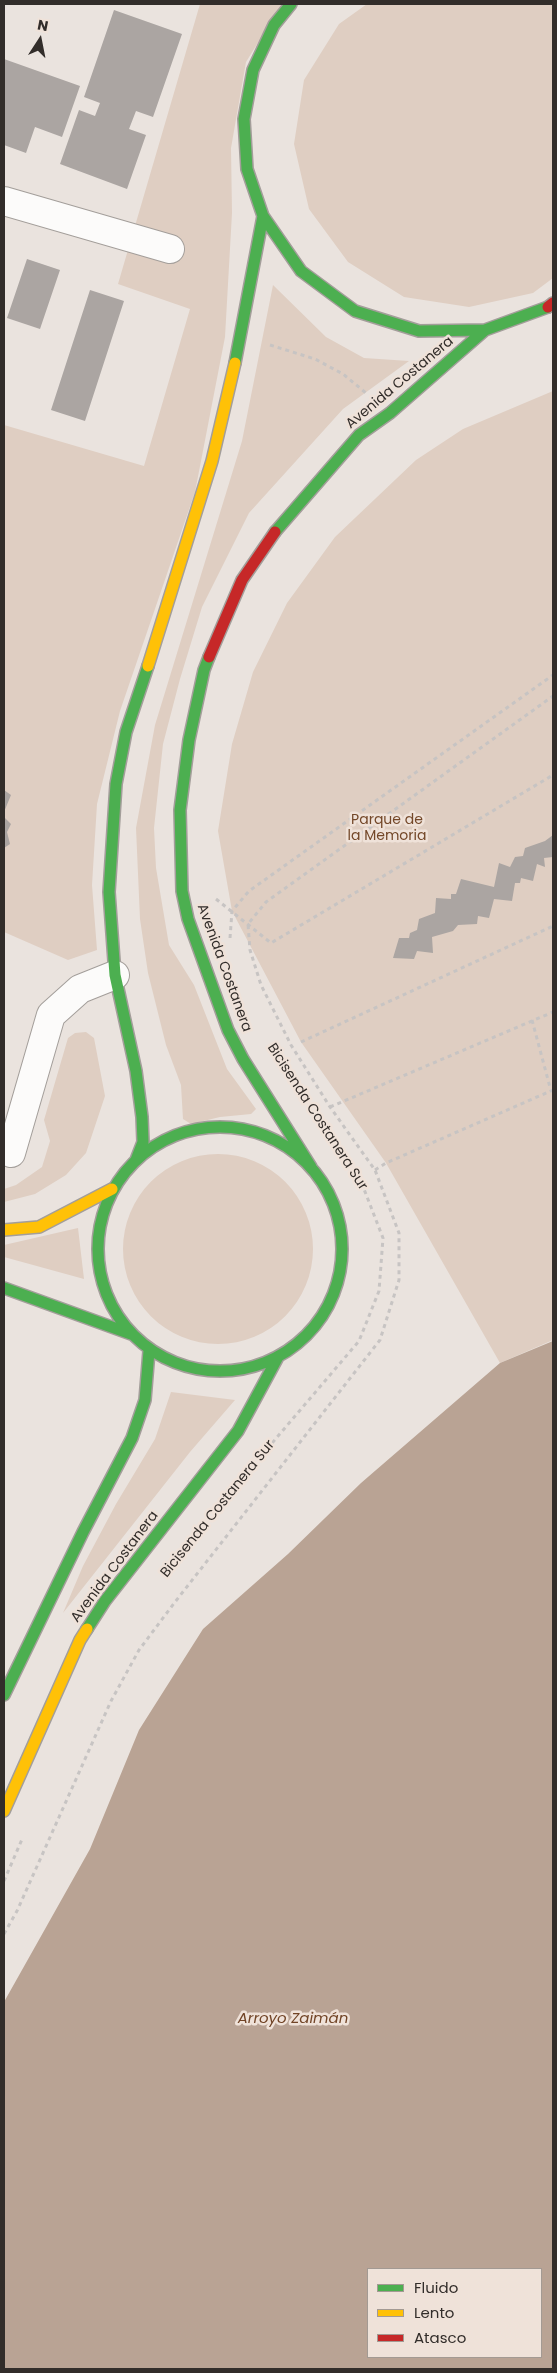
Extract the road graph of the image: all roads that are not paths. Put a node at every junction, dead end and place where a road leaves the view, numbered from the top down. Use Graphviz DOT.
graph roads {
  1 [pos="291,4"];
  2 [pos="4,201"];
  3 [pos="263,216"];
  4 [pos="170,249"];
  5 [pos="552,306"];
  6 [pos="485,330"];
  7 [pos="115,975"];
  8 [pos="11,1153"];
  9 [pos="136,1160"];
  10 [pos="311,1167"];
  11 [pos="112,1189"];
  12 [pos="4,1230"];
  13 [pos="4,1288"];
  14 [pos="131,1334"];
  15 [pos="149,1351"];
  16 [pos="278,1357"];
  17 [pos="4,1695"];
  18 [pos="4,1812"];
  1 -- 3 [label="main road"];
  2 -- 4 [label="street"];
  3 -- 6 [label="main road"];
  3 -- 7 [label="main road"];
  5 -- 6 [label="main road"];
  6 -- 10 [label="main road, Avenida Costanera"];
  7 -- 8 [label="street"];
  7 -- 9 [label="main road"];
  9 -- 10 [label="main road"];
  9 -- 11 [label="main road"];
  10 -- 16 [label="main road, Avenida Costanera"];
  11 -- 12 [label="main road"];
  11 -- 14 [label="main road"];
  13 -- 14 [label="main road"];
  14 -- 15 [label="main road"];
  15 -- 16 [label="main road"];
  15 -- 17 [label="main road"];
  16 -- 18 [label="main road, Avenida Costanera"];
}
